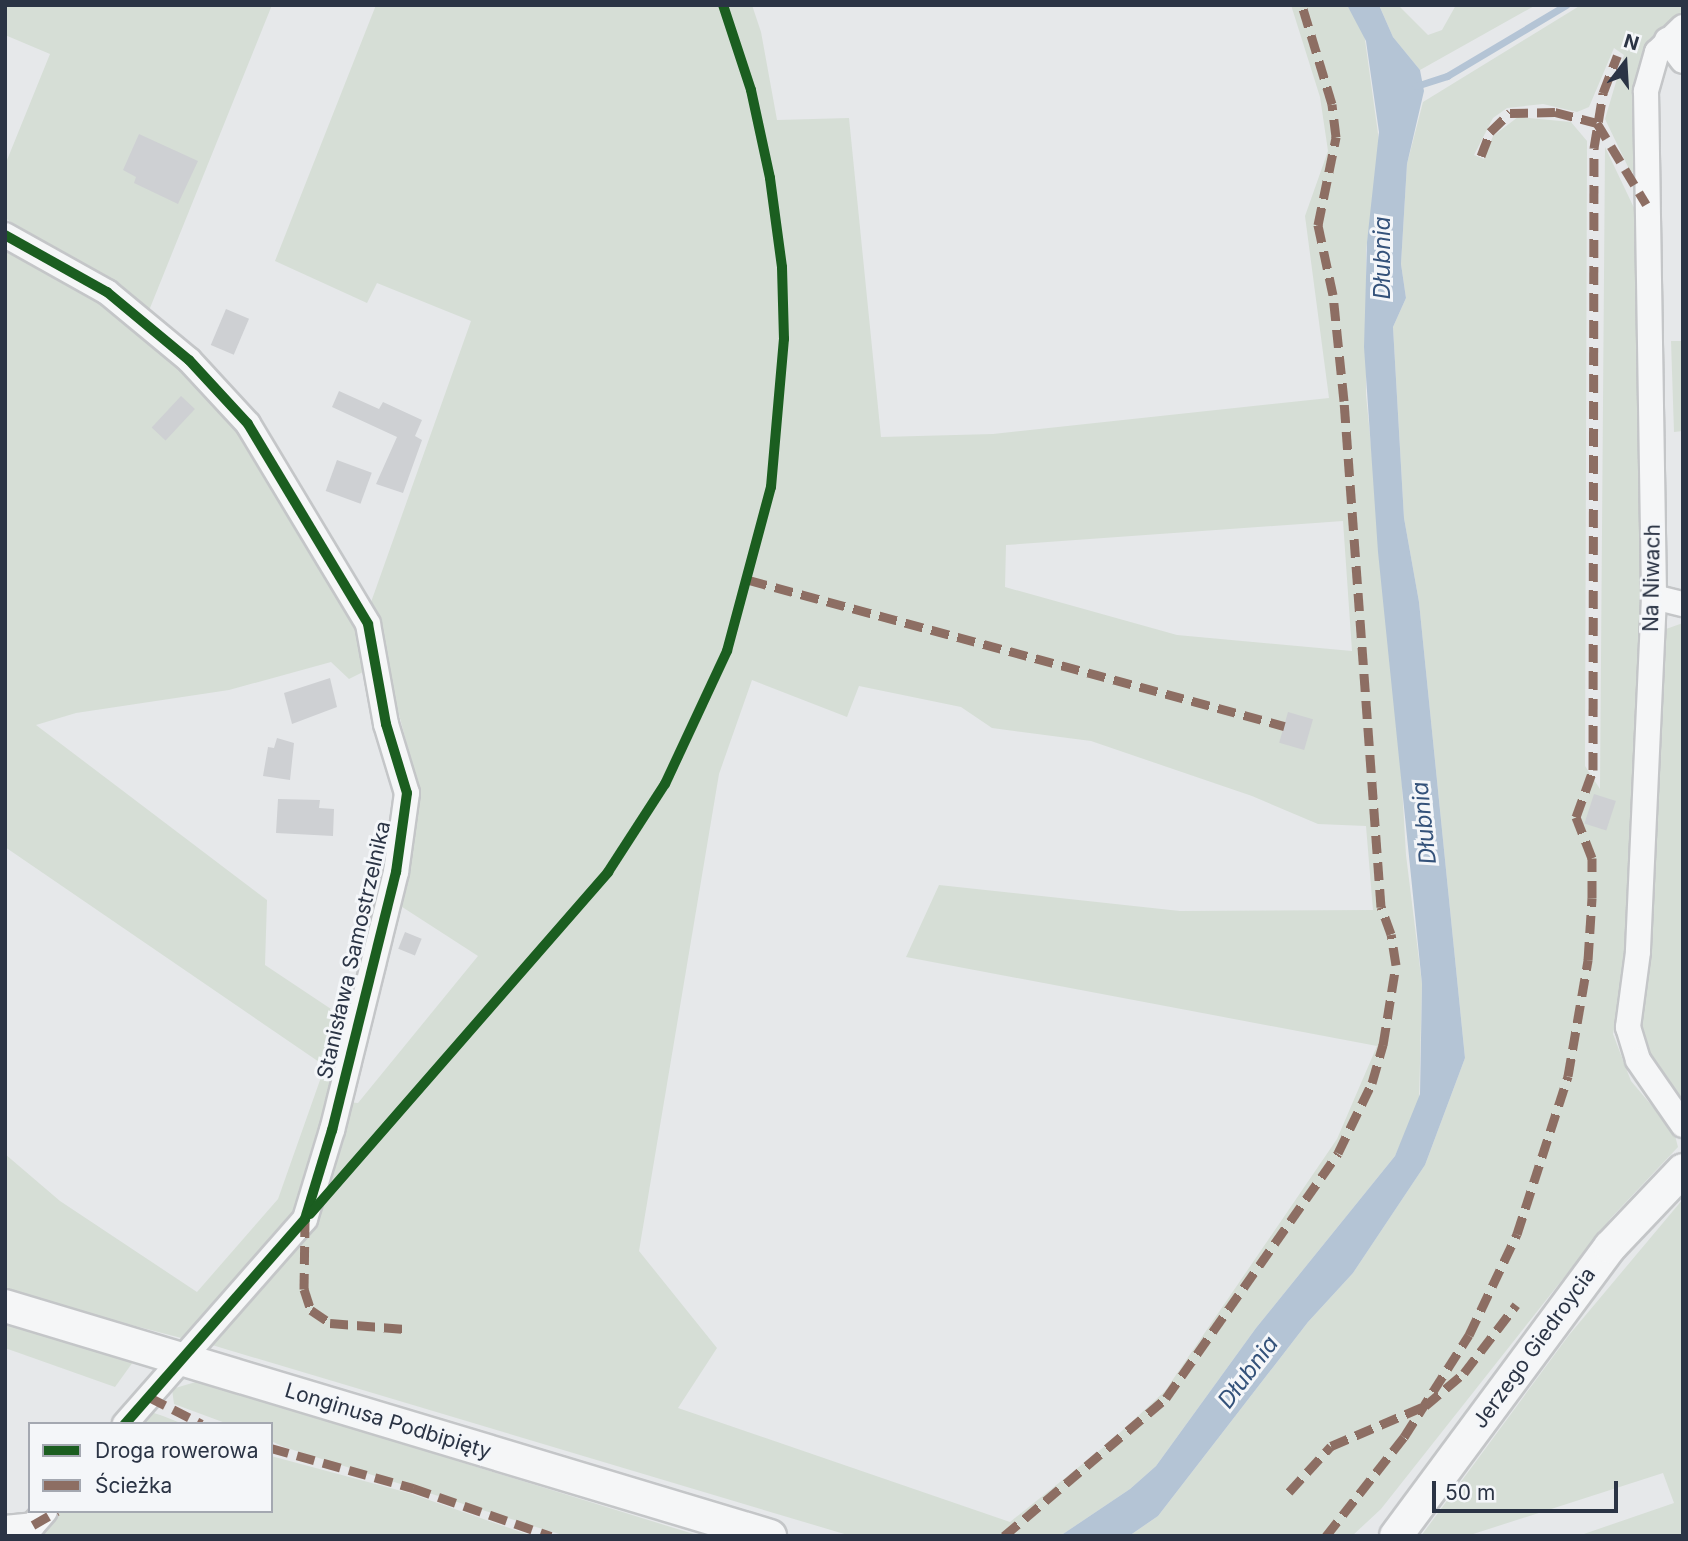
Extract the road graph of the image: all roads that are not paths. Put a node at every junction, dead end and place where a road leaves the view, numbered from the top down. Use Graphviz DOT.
graph roads {
  1 [pos="1675,33"];
  2 [pos="1683,61"];
  3 [pos="5,235"];
  4 [pos="1654,597"];
  5 [pos="1683,604"];
  6 [pos="1683,1125"];
  7 [pos="1683,1170"];
  8 [pos="5,1306"];
  9 [pos="182,1359"];
  10 [pos="127,1422"];
  11 [pos="43,1513"];
  12 [pos="5,1528"];
  13 [pos="770,1536"];
  14 [pos="1396,1536"];
  1 -- 2 [label="street"];
  1 -- 4 [label="street, Na Niwach"];
  3 -- 9 [label="street, Stanisława Samostrzelnika"];
  4 -- 5 [label="street"];
  4 -- 6 [label="street, Na Niwach"];
  7 -- 14 [label="street, Jerzego Giedroycia"];
  8 -- 9 [label="street, Longinusa Podbipięty"];
  9 -- 10 [label="street, Stanisława Samostrzelnika"];
  9 -- 13 [label="street, Longinusa Podbipięty"];
  11 -- 12 [label="street"];
}
